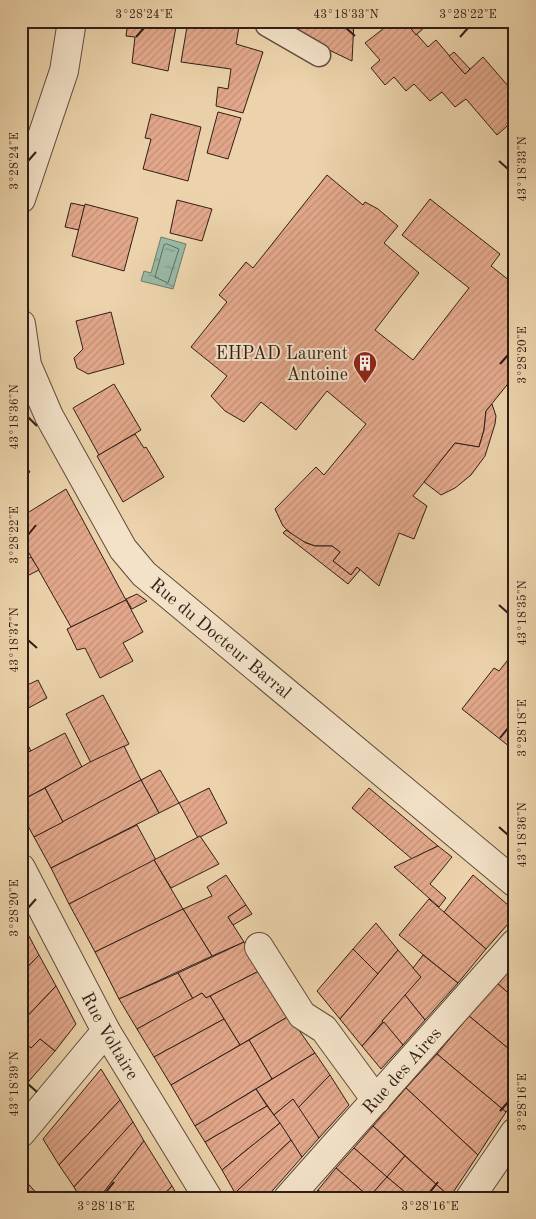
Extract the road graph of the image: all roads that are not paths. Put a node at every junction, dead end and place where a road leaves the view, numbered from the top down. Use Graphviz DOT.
graph roads {
  1 [pos="72,21"];
  2 [pos="267,21"];
  3 [pos="319,55"];
  4 [pos="21,199"];
  5 [pos="21,324"];
  6 [pos="21,868"];
  7 [pos="515,883"];
  8 [pos="515,943"];
  9 [pos="259,947"];
  10 [pos="106,1031"];
  11 [pos="376,1100"];
  12 [pos="515,1132"];
  13 [pos="21,1133"];
  14 [pos="208,1198"];
  15 [pos="288,1198"];
  16 [pos="470,1198"];
  1 -- 4 [label="street"];
  2 -- 3 [label="lane"];
  5 -- 7 [label="street, Rue du Docteur Barral"];
  6 -- 10 [label="street, Rue Voltaire"];
  8 -- 11 [label="street, Rue des Aires"];
  9 -- 11 [label="street"];
  10 -- 13 [label="street"];
  10 -- 14 [label="street, Rue Voltaire"];
  11 -- 15 [label="street, Rue des Aires"];
  12 -- 16 [label="street"];
}
